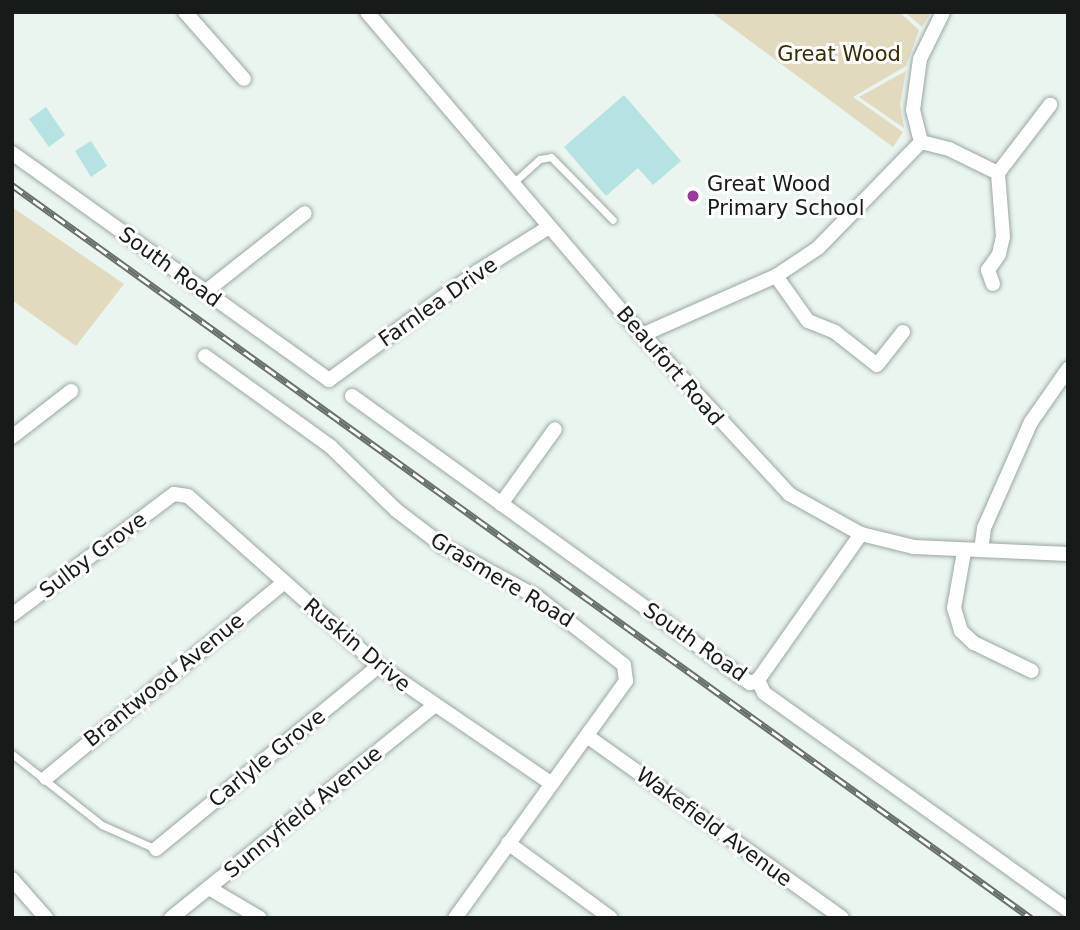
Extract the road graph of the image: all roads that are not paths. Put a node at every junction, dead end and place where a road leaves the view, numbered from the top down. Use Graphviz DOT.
graph roads {
  1 [pos="185,12"];
  2 [pos="367,12"];
  3 [pos="943,12"];
  4 [pos="244,79"];
  5 [pos="1049,105"];
  6 [pos="921,142"];
  7 [pos="12,153"];
  8 [pos="998,173"];
  9 [pos="513,184"];
  10 [pos="305,213"];
  11 [pos="613,220"];
  12 [pos="549,227"];
  13 [pos="985,273"];
  14 [pos="776,275"];
  15 [pos="205,292"];
  16 [pos="903,332"];
  17 [pos="642,335"];
  18 [pos="205,356"];
  19 [pos="1066,375"];
  20 [pos="329,380"];
  21 [pos="71,391"];
  22 [pos="352,396"];
  23 [pos="555,429"];
  24 [pos="12,437"];
  25 [pos="174,494"];
  26 [pos="500,504"];
  27 [pos="861,534"];
  28 [pos="981,550"];
  29 [pos="964,552"];
  30 [pos="1068,554"];
  31 [pos="283,583"];
  32 [pos="12,615"];
  33 [pos="379,666"];
  34 [pos="1032,671"];
  35 [pos="758,680"];
  36 [pos="434,706"];
  37 [pos="587,736"];
  38 [pos="12,754"];
  39 [pos="46,778"];
  40 [pos="552,784"];
  41 [pos="508,844"];
  42 [pos="156,849"];
  43 [pos="12,879"];
  44 [pos="209,888"];
  45 [pos="1068,910"];
  46 [pos="46,918"];
  47 [pos="171,918"];
  48 [pos="260,918"];
  49 [pos="455,918"];
  50 [pos="611,918"];
  51 [pos="842,918"];
  1 -- 4 [label="street"];
  2 -- 9 [label="street, Beaufort Road"];
  3 -- 6 [label="street"];
  5 -- 8 [label="street"];
  6 -- 8 [label="street"];
  6 -- 14 [label="street"];
  7 -- 15 [label="street, South Road"];
  8 -- 13 [label="street"];
  9 -- 11 [label="lane"];
  9 -- 12 [label="street, Beaufort Road"];
  10 -- 15 [label="street"];
  12 -- 17 [label="street, Beaufort Road"];
  12 -- 20 [label="street, Farnlea Drive"];
  14 -- 16 [label="street"];
  14 -- 17 [label="street"];
  15 -- 20 [label="street, South Road"];
  17 -- 27 [label="street, Beaufort Road"];
  18 -- 37 [label="street, Grasmere Road"];
  19 -- 28 [label="street"];
  21 -- 24 [label="street"];
  22 -- 26 [label="street, South Road"];
  23 -- 26 [label="street"];
  25 -- 31 [label="street, Ruskin Drive"];
  25 -- 32 [label="street, Sulby Grove"];
  26 -- 35 [label="street, South Road"];
  27 -- 29 [label="street, Beaufort Road"];
  27 -- 35 [label="street"];
  28 -- 29 [label="street, Beaufort Road"];
  28 -- 30 [label="street, Beaufort Road"];
  29 -- 34 [label="street"];
  31 -- 33 [label="street, Ruskin Drive"];
  31 -- 39 [label="street, Brantwood Avenue"];
  33 -- 36 [label="street, Ruskin Drive"];
  33 -- 42 [label="street, Carlyle Grove"];
  35 -- 45 [label="street, South Road"];
  36 -- 40 [label="street, Ruskin Drive"];
  36 -- 44 [label="street, Sunnyfield Avenue"];
  37 -- 40 [label="street, Grasmere Road"];
  37 -- 51 [label="street, Wakefield Avenue"];
  38 -- 39 [label="lane"];
  39 -- 42 [label="lane"];
  40 -- 41 [label="street, Grasmere Road"];
  41 -- 49 [label="street, Grasmere Road"];
  41 -- 50 [label="street"];
  43 -- 46 [label="street"];
  44 -- 47 [label="street, Sunnyfield Avenue"];
  44 -- 48 [label="street"];
}
